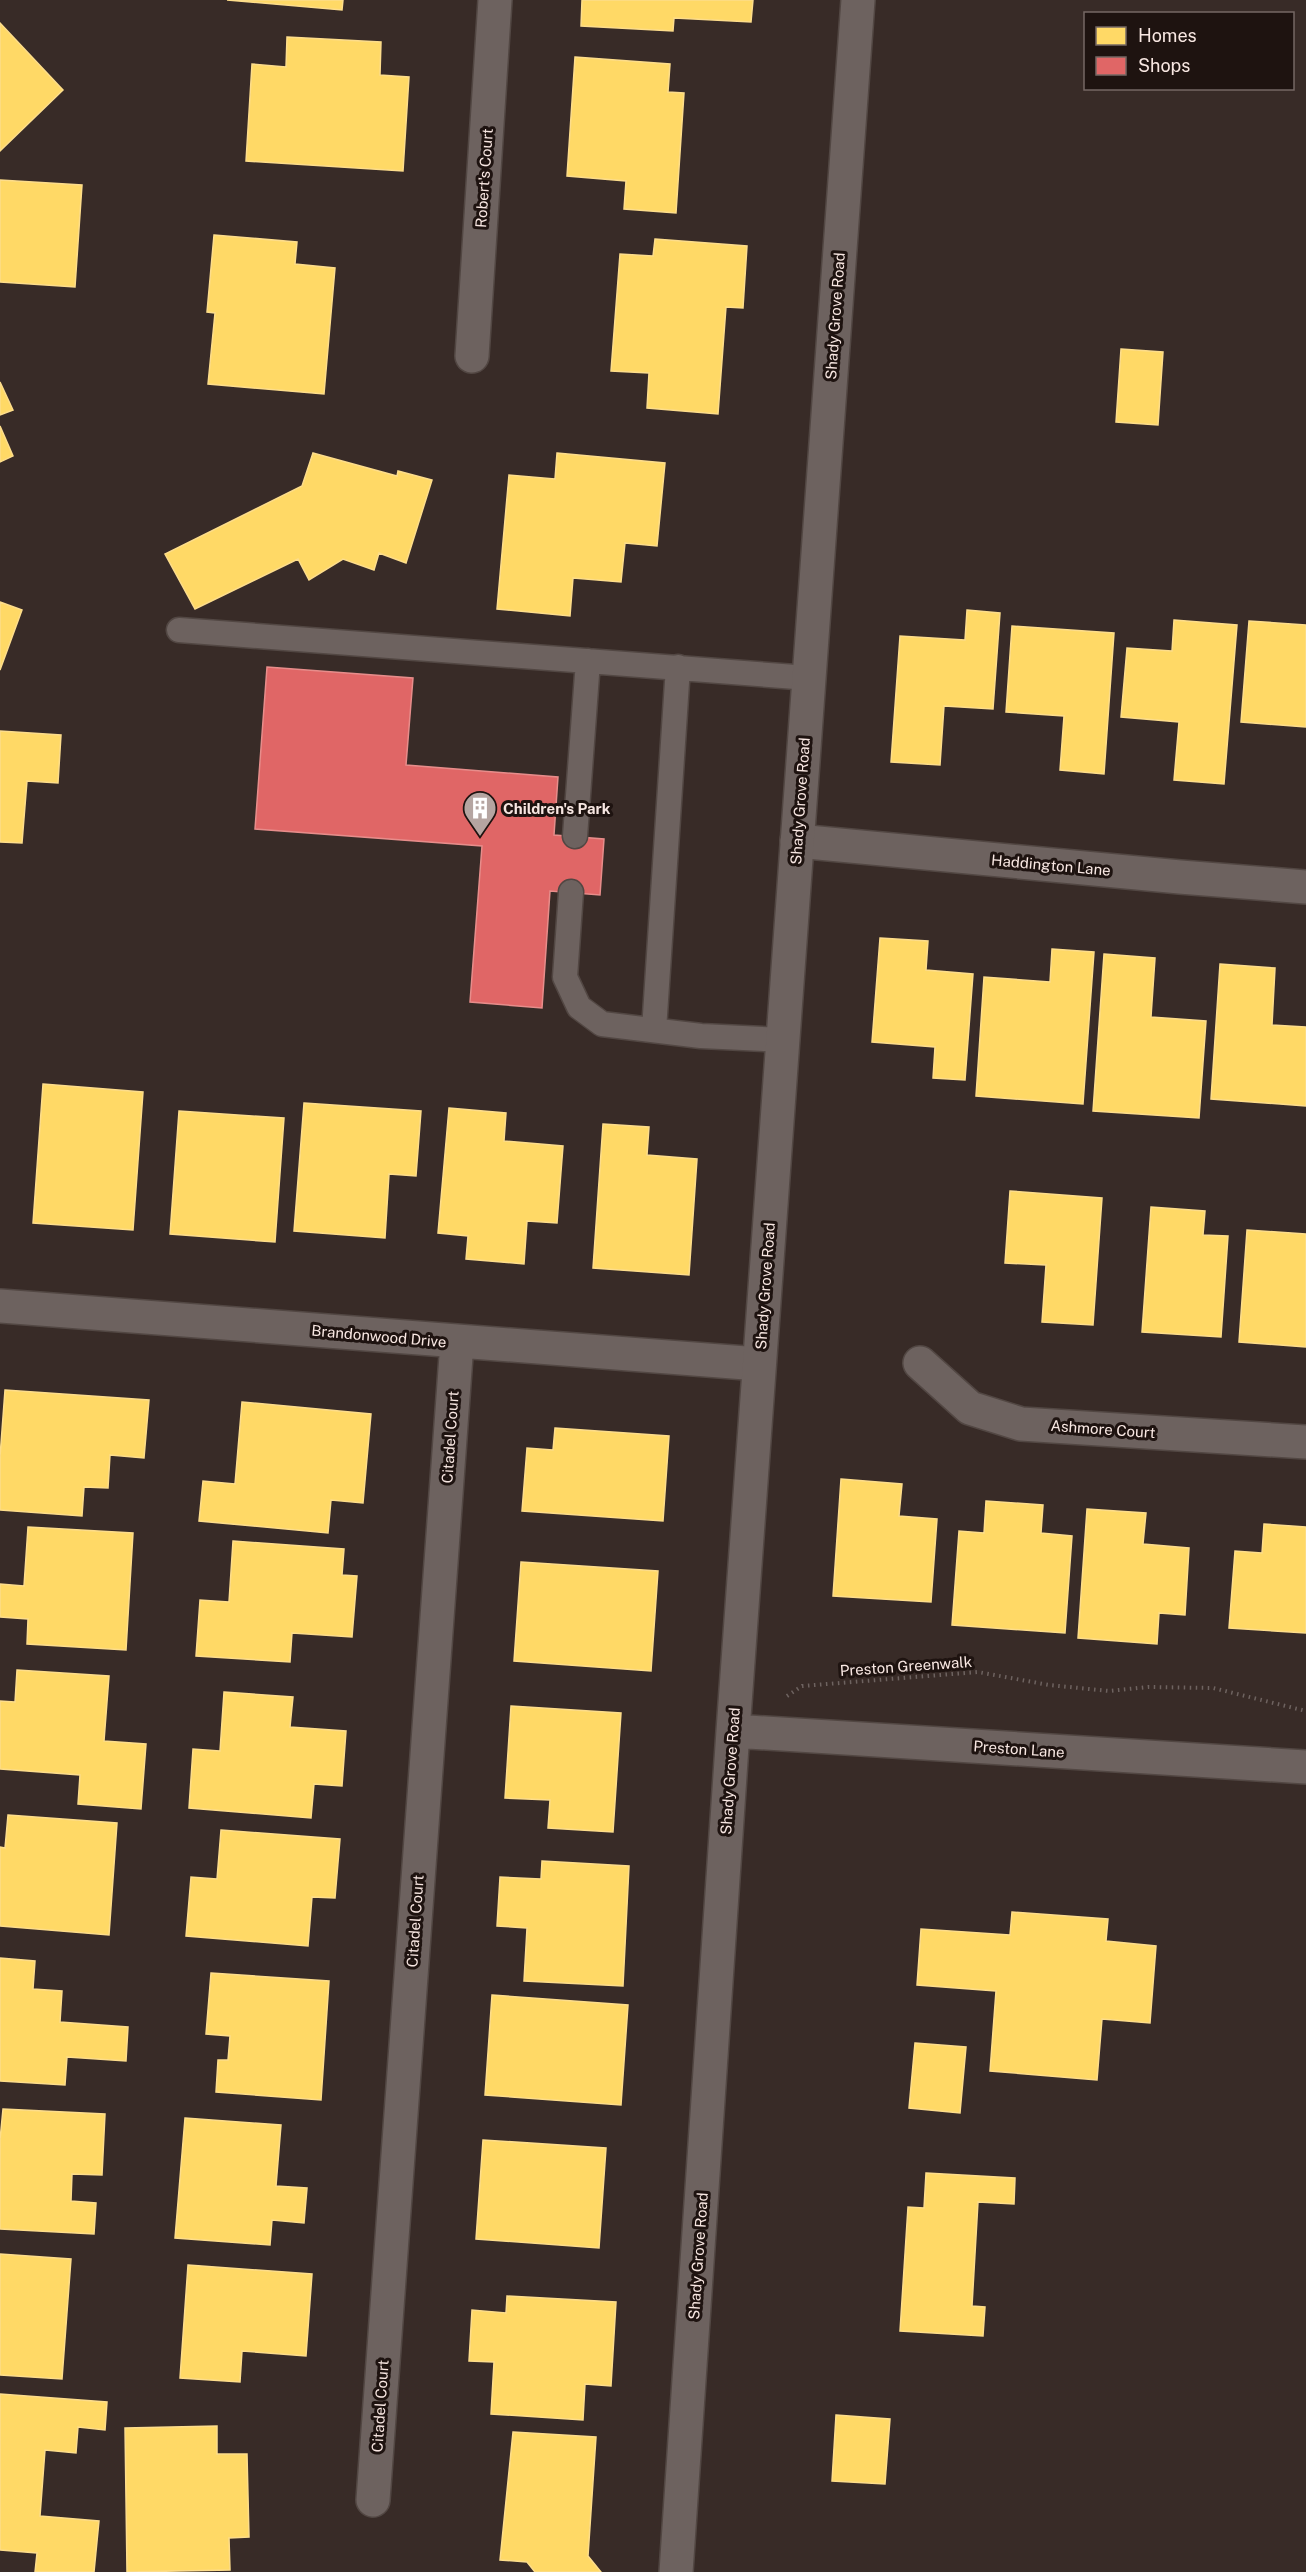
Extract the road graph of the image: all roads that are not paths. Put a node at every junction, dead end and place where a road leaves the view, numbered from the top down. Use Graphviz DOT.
graph roads {
  1 [pos="495,0"];
  2 [pos="858,0"];
  3 [pos="472,356"];
  4 [pos="179,630"];
  5 [pos="588,661"];
  6 [pos="678,667"];
  7 [pos="809,678"];
  8 [pos="575,836"];
  9 [pos="797,841"];
  10 [pos="1306,887"];
  11 [pos="571,892"];
  12 [pos="654,1030"];
  13 [pos="783,1041"];
  14 [pos="0,1306"];
  15 [pos="457,1342"];
  16 [pos="920,1363"];
  17 [pos="759,1364"];
  18 [pos="1306,1442"];
  19 [pos="733,1731"];
  20 [pos="1306,1767"];
  21 [pos="373,2500"];
  22 [pos="676,2572"];
  1 -- 3 [label="street, Robert's Court"];
  2 -- 7 [label="street, Shady Grove Road"];
  4 -- 5 [label="lane"];
  5 -- 6 [label="lane"];
  5 -- 8 [label="lane"];
  6 -- 7 [label="lane"];
  6 -- 12 [label="lane"];
  7 -- 9 [label="street, Shady Grove Road"];
  9 -- 10 [label="street, Haddington Lane"];
  9 -- 13 [label="street, Shady Grove Road"];
  11 -- 12 [label="lane"];
  12 -- 13 [label="lane"];
  13 -- 17 [label="street, Shady Grove Road"];
  14 -- 15 [label="street, Brandonwood Drive"];
  15 -- 17 [label="street, Brandonwood Drive"];
  15 -- 21 [label="street, Citadel Court"];
  16 -- 18 [label="street, Ashmore Court"];
  17 -- 19 [label="street, Shady Grove Road"];
  19 -- 20 [label="street, Preston Lane"];
  19 -- 22 [label="street, Shady Grove Road"];
}
